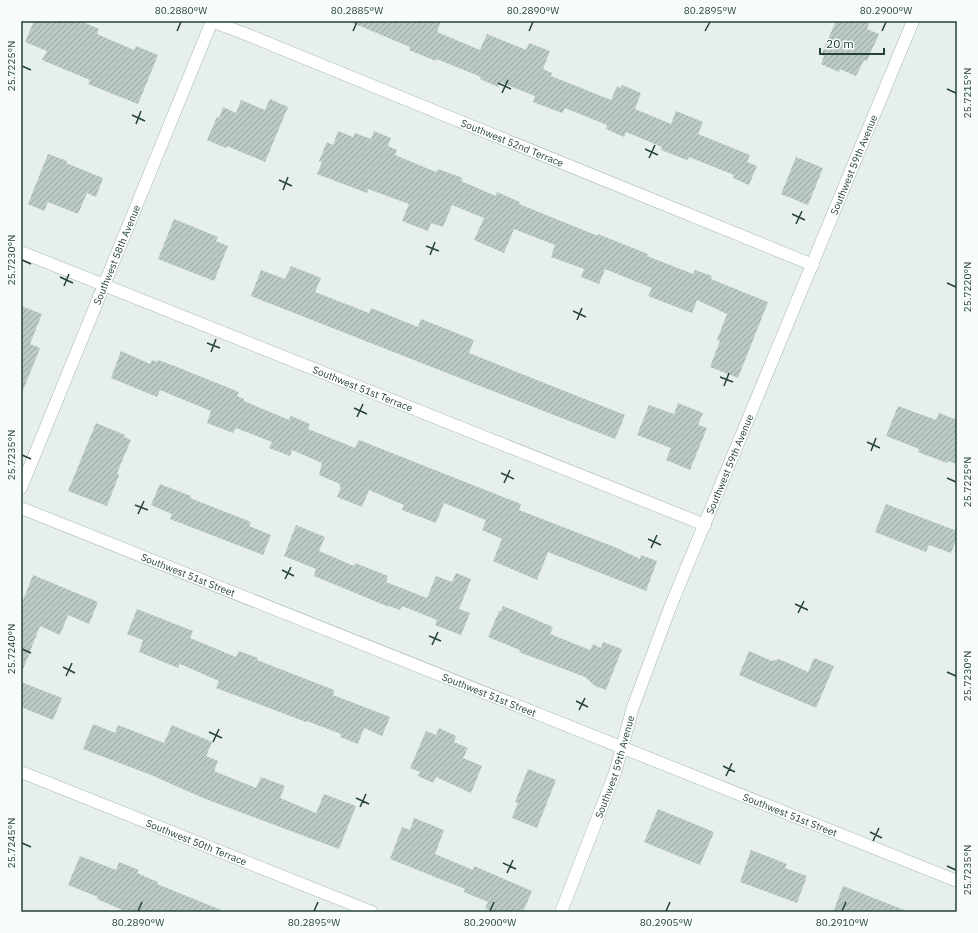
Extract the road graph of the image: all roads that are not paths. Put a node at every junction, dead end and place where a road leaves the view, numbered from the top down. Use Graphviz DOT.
graph roads {
  1 [pos="212,21"];
  2 [pos="913,21"];
  3 [pos="21,252"];
  4 [pos="812,265"];
  5 [pos="104,285"];
  6 [pos="21,488"];
  7 [pos="21,508"];
  8 [pos="705,525"];
  9 [pos="621,748"];
  10 [pos="21,772"];
  11 [pos="957,881"];
  12 [pos="372,912"];
  13 [pos="561,912"];
  1 -- 4 [label="street, Southwest 52nd Terrace"];
  1 -- 5 [label="street, Southwest 58th Avenue"];
  2 -- 4 [label="street, Southwest 59th Avenue"];
  3 -- 5 [label="street, Southwest 51st Terrace"];
  4 -- 8 [label="street, Southwest 59th Avenue"];
  5 -- 6 [label="street, Southwest 58th Avenue"];
  5 -- 8 [label="street, Southwest 51st Terrace"];
  7 -- 9 [label="street, Southwest 51st Street"];
  8 -- 9 [label="street, Southwest 59th Avenue"];
  9 -- 11 [label="street, Southwest 51st Street"];
  9 -- 13 [label="street, Southwest 59th Avenue"];
  10 -- 12 [label="street, Southwest 50th Terrace"];
}
